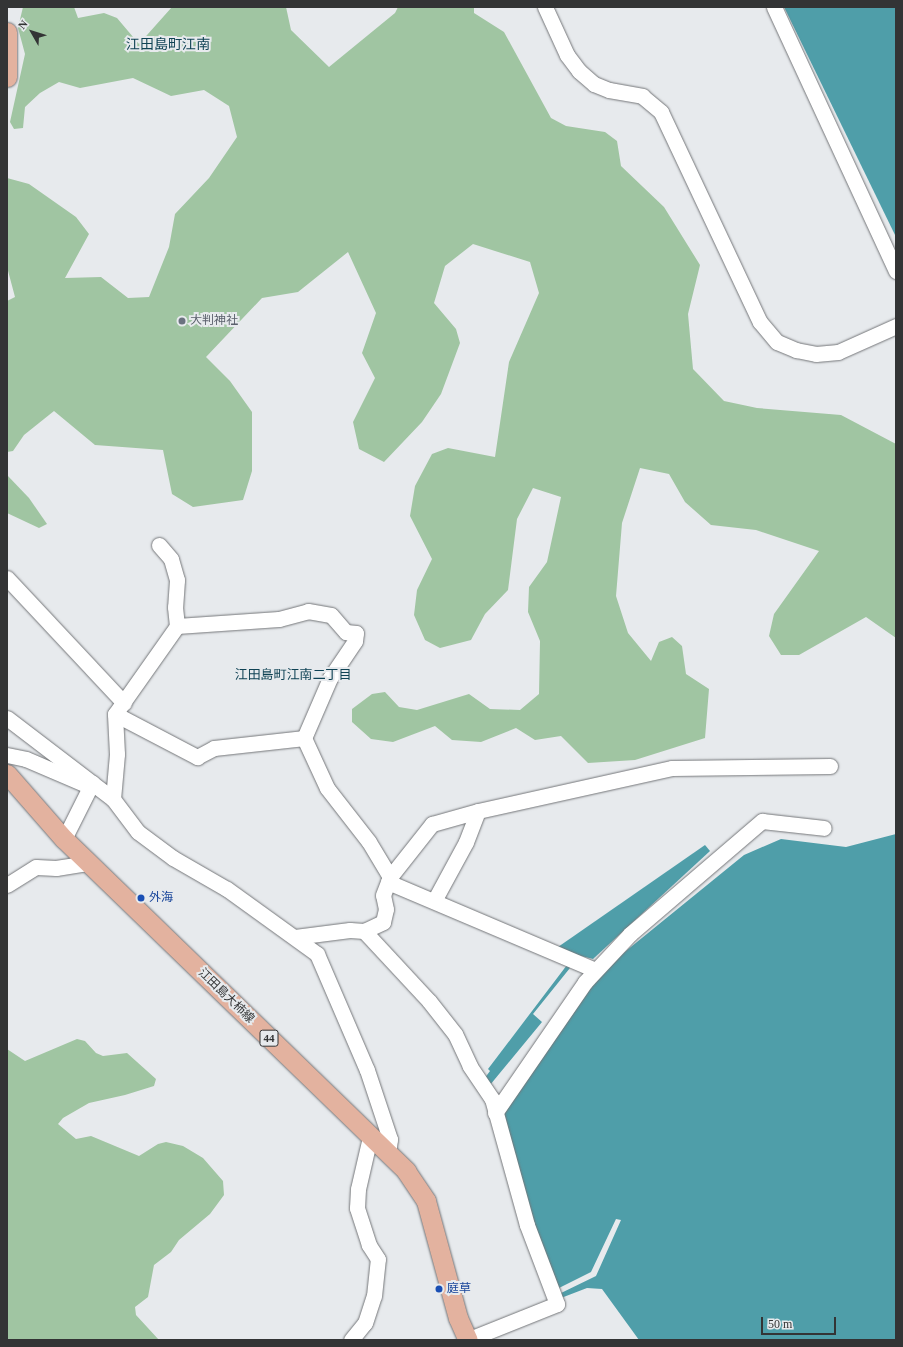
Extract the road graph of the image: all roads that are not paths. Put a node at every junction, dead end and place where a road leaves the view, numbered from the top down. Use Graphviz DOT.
graph roads {
  1 [pos="545,7"];
  2 [pos="774,7"];
  3 [pos="7,32"];
  4 [pos="7,77"];
  5 [pos="896,271"];
  6 [pos="896,326"];
  7 [pos="159,545"];
  8 [pos="7,578"];
  9 [pos="177,626"];
  10 [pos="120,708"];
  11 [pos="7,718"];
  12 [pos="304,738"];
  13 [pos="7,755"];
  14 [pos="830,766"];
  15 [pos="7,774"];
  16 [pos="91,785"];
  17 [pos="113,799"];
  18 [pos="478,811"];
  19 [pos="824,828"];
  20 [pos="64,839"];
  21 [pos="89,863"];
  22 [pos="389,879"];
  23 [pos="7,885"];
  24 [pos="434,901"];
  25 [pos="364,931"];
  26 [pos="295,937"];
  27 [pos="595,970"];
  28 [pos="495,1114"];
  29 [pos="370,1137"];
  30 [pos="388,1154"];
  31 [pos="351,1340"];
  32 [pos="467,1340"];
  1 -- 6 [label="street"];
  2 -- 5 [label="street"];
  3 -- 4 [label="main road"];
  7 -- 9 [label="street"];
  8 -- 10 [label="street"];
  9 -- 10 [label="street"];
  9 -- 12 [label="street"];
  10 -- 12 [label="street"];
  10 -- 17 [label="street"];
  11 -- 16 [label="street"];
  12 -- 22 [label="street"];
  13 -- 16 [label="street"];
  14 -- 18 [label="street"];
  15 -- 20 [label="main road, 江田島大柿線 / 44"];
  16 -- 17 [label="street"];
  16 -- 20 [label="street"];
  17 -- 26 [label="street"];
  18 -- 22 [label="street"];
  18 -- 24 [label="street"];
  19 -- 27 [label="street"];
  20 -- 21 [label="main road, 江田島大柿線 / 44"];
  21 -- 23 [label="street"];
  21 -- 29 [label="main road, 江田島大柿線 / 44"];
  22 -- 24 [label="street"];
  22 -- 25 [label="street"];
  24 -- 27 [label="street"];
  25 -- 26 [label="street"];
  25 -- 28 [label="street"];
  26 -- 30 [label="street"];
  27 -- 28 [label="street"];
  28 -- 32 [label="street"];
  29 -- 30 [label="main road, 江田島大柿線 / 44"];
  29 -- 31 [label="street"];
  30 -- 32 [label="main road, 江田島大柿線 / 44"];
}
